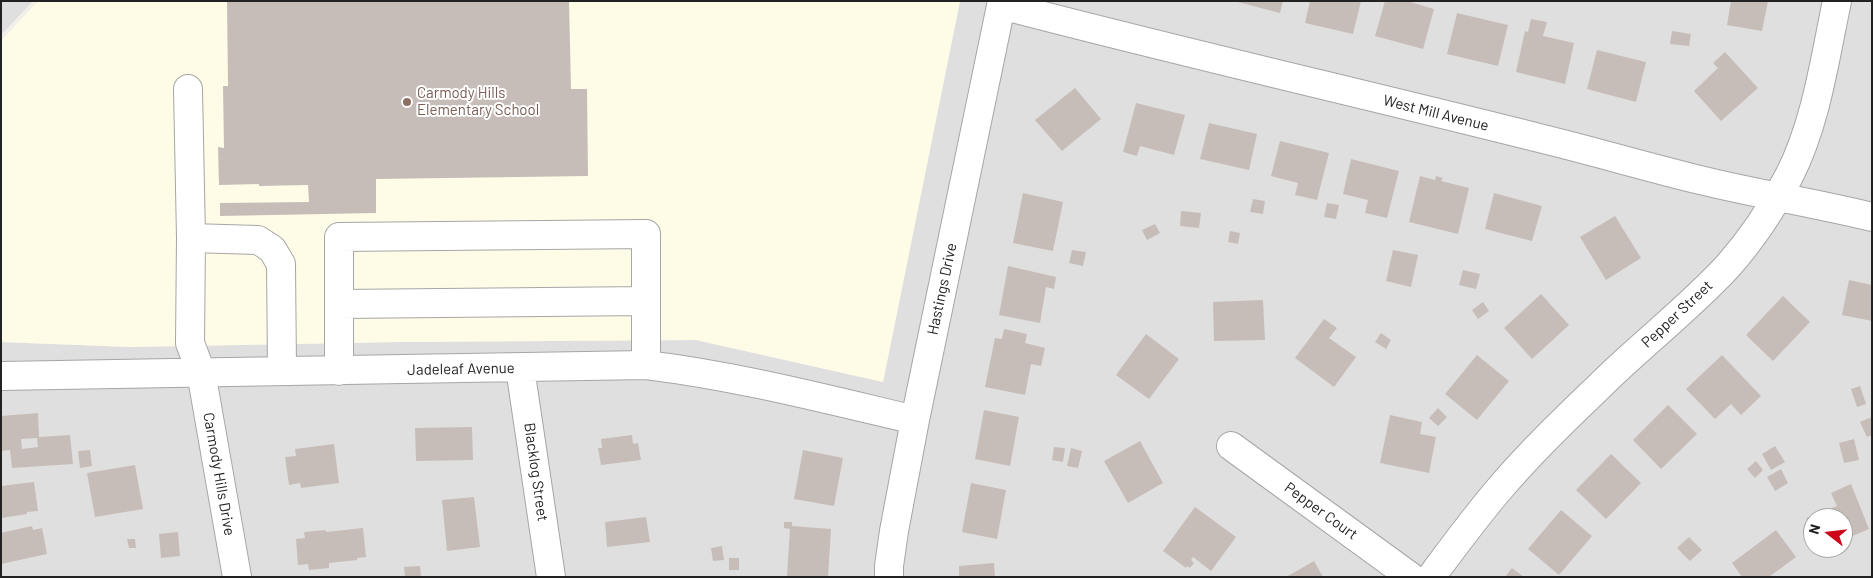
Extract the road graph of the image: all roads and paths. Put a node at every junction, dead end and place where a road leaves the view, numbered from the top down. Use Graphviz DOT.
graph roads {
  1 [pos="1837,1"];
  2 [pos="1001,3"];
  3 [pos="188,89"];
  4 [pos="1777,196"];
  5 [pos="1872,217"];
  6 [pos="191,238"];
  7 [pos="646,301"];
  8 [pos="339,304"];
  9 [pos="646,365"];
  10 [pos="520,368"];
  11 [pos="282,370"];
  12 [pos="339,371"];
  13 [pos="201,372"];
  14 [pos="1,376"];
  15 [pos="915,420"];
  16 [pos="1231,446"];
  17 [pos="237,577"];
  18 [pos="551,577"];
  19 [pos="889,577"];
  20 [pos="1411,577"];
  21 [pos="1431,577"];
  1 -- 4 [label="street, Pepper Street"];
  2 -- 4 [label="street, West Mill Avenue"];
  2 -- 15 [label="street, Hastings Drive"];
  3 -- 6 [label="street, Carmody Hills Drive"];
  4 -- 5 [label="street, West Mill Avenue"];
  4 -- 21 [label="street, Pepper Street"];
  6 -- 11 [label="street"];
  6 -- 13 [label="street, Carmody Hills Drive"];
  7 -- 8 [label="street"];
  7 -- 8 [label="street"];
  7 -- 9 [label="street"];
  8 -- 12 [label="street"];
  9 -- 10 [label="street, Jadeleaf Avenue"];
  9 -- 15 [label="street, Jadeleaf Avenue"];
  10 -- 12 [label="street, Jadeleaf Avenue"];
  10 -- 18 [label="street, Blacklog Street"];
  11 -- 12 [label="street, Jadeleaf Avenue"];
  11 -- 13 [label="street, Jadeleaf Avenue"];
  13 -- 14 [label="street, Jadeleaf Avenue"];
  13 -- 17 [label="street, Carmody Hills Drive"];
  15 -- 19 [label="street, Hastings Drive"];
  16 -- 20 [label="street, Pepper Court"];
}
